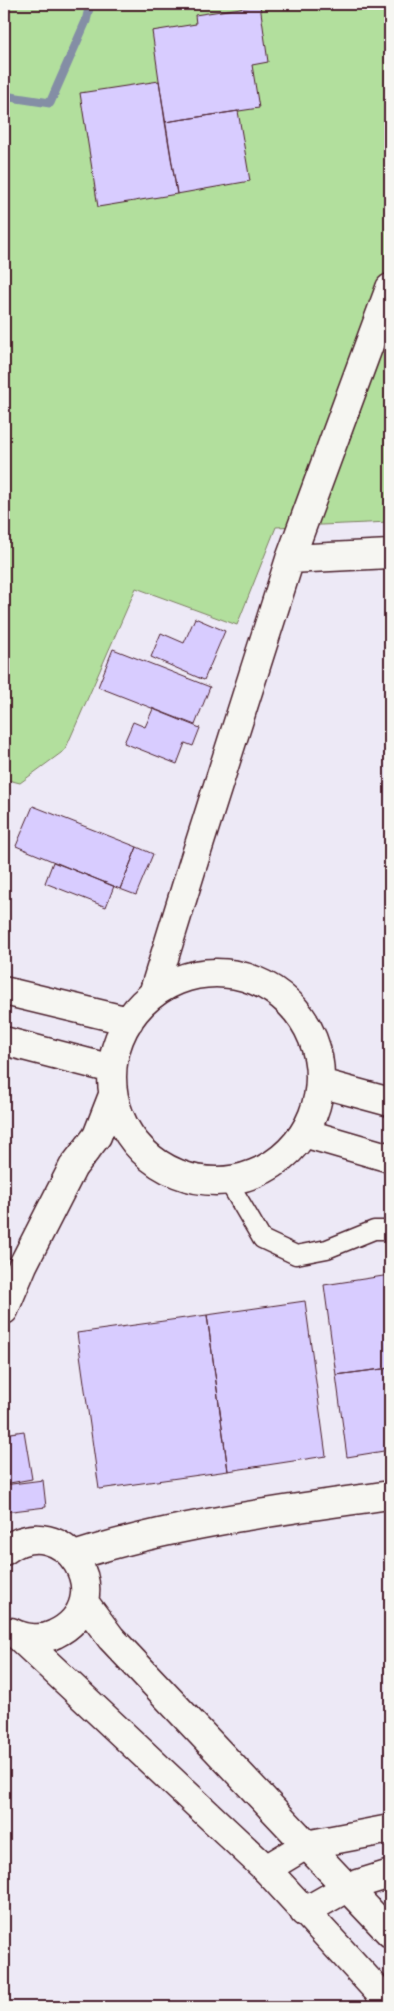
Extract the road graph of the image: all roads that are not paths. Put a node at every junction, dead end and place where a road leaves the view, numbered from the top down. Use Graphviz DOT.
graph roads {
  1 [pos="390,288"];
  2 [pos="390,554"];
  3 [pos="290,559"];
  4 [pos="4,991"];
  5 [pos="153,994"];
  6 [pos="128,1021"];
  7 [pos="4,1040"];
  8 [pos="113,1082"];
  9 [pos="320,1083"];
  10 [pos="390,1102"];
  11 [pos="304,1132"];
  12 [pos="390,1158"];
  13 [pos="228,1181"];
  14 [pos="390,1230"];
  15 [pos="4,1310"];
  16 [pos="390,1495"];
  17 [pos="4,1551"];
  18 [pos="74,1556"];
  19 [pos="84,1602"];
  20 [pos="11,1631"];
  21 [pos="390,1829"];
  22 [pos="306,1845"];
  23 [pos="266,1869"];
  24 [pos="390,1874"];
  25 [pos="348,1887"];
  26 [pos="304,1912"];
  27 [pos="390,1933"];
  28 [pos="390,2004"];
  1 -- 3 [label="street"];
  2 -- 3 [label="street"];
  3 -- 5 [label="street"];
  4 -- 6 [label="street"];
  5 -- 6 [label="street"];
  5 -- 9 [label="street"];
  6 -- 8 [label="street"];
  7 -- 8 [label="street"];
  8 -- 13 [label="street"];
  8 -- 15 [label="street"];
  9 -- 10 [label="street"];
  9 -- 11 [label="street"];
  11 -- 12 [label="street"];
  11 -- 13 [label="street"];
  13 -- 14 [label="lane"];
  16 -- 18 [label="street"];
  17 -- 18 [label="street"];
  18 -- 19 [label="street"];
  19 -- 20 [label="street"];
  19 -- 22 [label="street"];
  20 -- 23 [label="street"];
  21 -- 22 [label="street"];
  22 -- 23 [label="street"];
  22 -- 25 [label="street"];
  23 -- 26 [label="street"];
  24 -- 25 [label="street"];
  25 -- 26 [label="street"];
  25 -- 27 [label="street"];
  26 -- 28 [label="street"];
}
